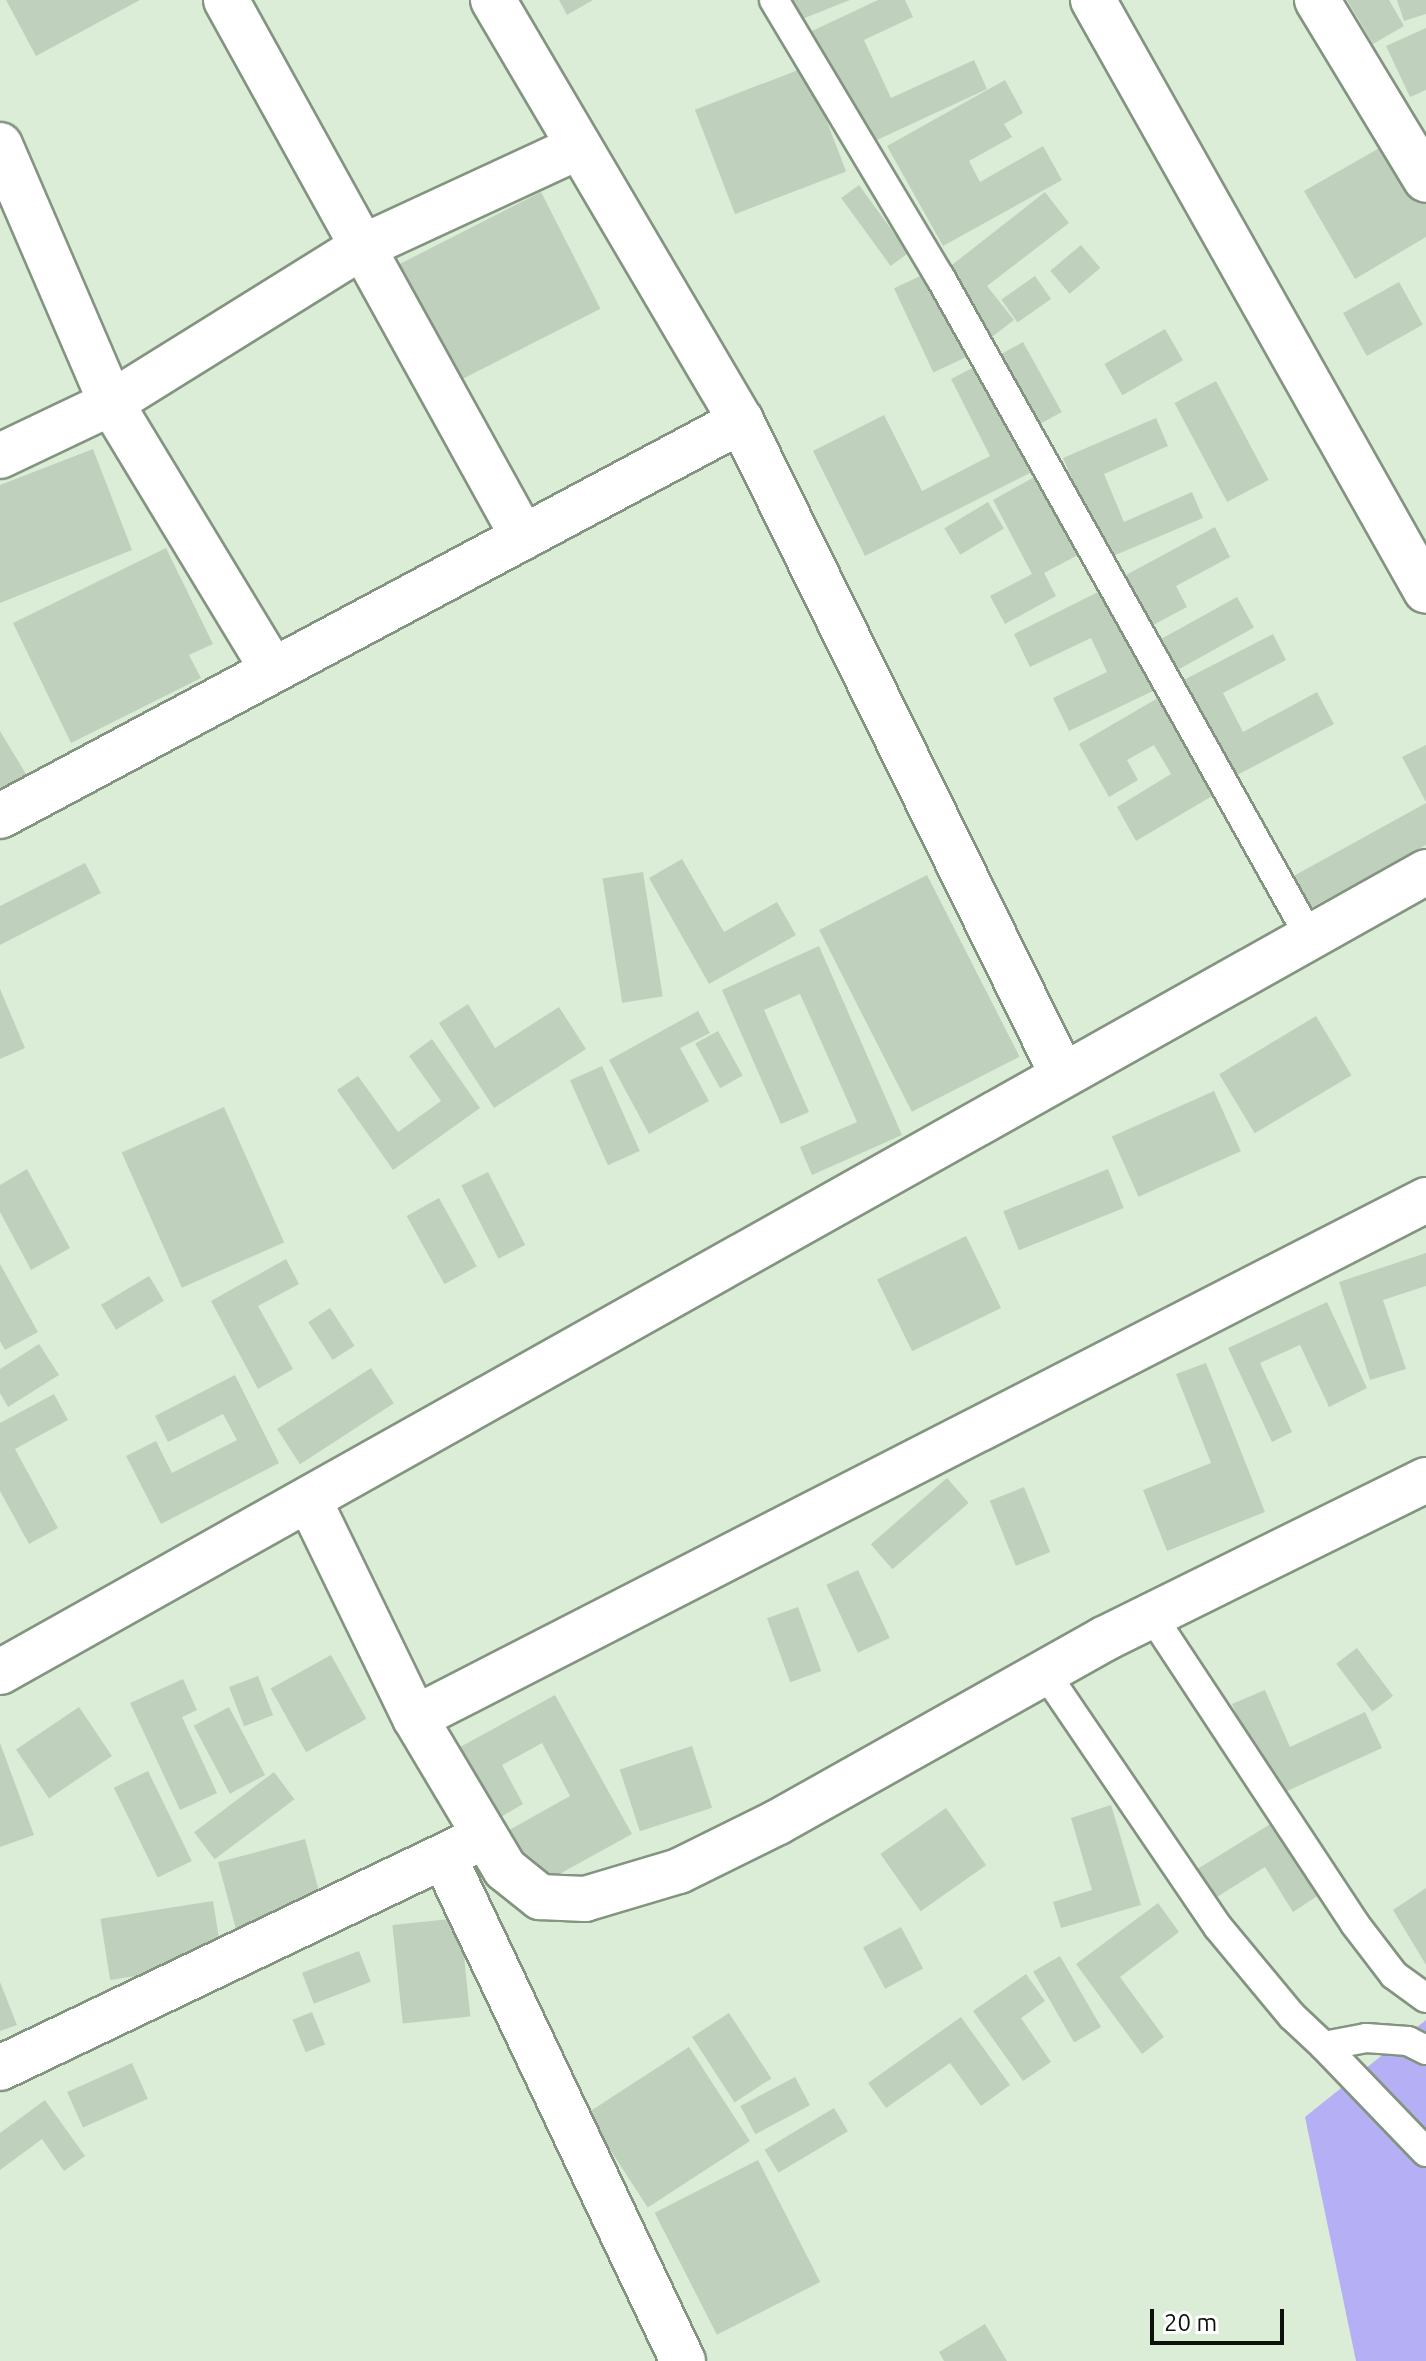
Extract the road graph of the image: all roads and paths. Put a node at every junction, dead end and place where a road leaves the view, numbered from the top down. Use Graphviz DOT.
graph roads {
  1 [pos="226,0"];
  2 [pos="493,0"];
  3 [pos="774,0"];
  4 [pos="1093,0"];
  5 [pos="1317,0"];
  6 [pos="0,145"];
  7 [pos="579,147"];
  8 [pos="1426,180"];
  9 [pos="358,249"];
  10 [pos="111,403"];
  11 [pos="741,421"];
  12 [pos="0,456"];
  13 [pos="523,537"];
  14 [pos="1426,591"];
  15 [pos="273,670"];
  16 [pos="0,816"];
  17 [pos="1426,872"];
  18 [pos="1312,941"];
  19 [pos="1062,1074"];
  20 [pos="1426,1200"];
  21 [pos="1426,1480"];
  22 [pos="309,1500"];
  23 [pos="1152,1616"];
  24 [pos="0,1672"];
  25 [pos="1046,1674"];
  26 [pos="415,1718"];
  27 [pos="483,1837"];
  28 [pos="444,1857"];
  29 [pos="1426,1998"];
  30 [pos="1324,2046"];
  31 [pos="1426,2050"];
  32 [pos="0,2068"];
  33 [pos="1426,2152"];
  34 [pos="683,2361"];
  1 -- 9 [label="street"];
  2 -- 7 [label="street"];
  3 -- 18 [label="lane"];
  4 -- 14 [label="street"];
  5 -- 8 [label="street"];
  6 -- 10 [label="street"];
  7 -- 9 [label="street"];
  7 -- 11 [label="street"];
  9 -- 10 [label="street"];
  9 -- 13 [label="street"];
  10 -- 12 [label="street"];
  10 -- 15 [label="street"];
  11 -- 13 [label="street"];
  11 -- 19 [label="street"];
  13 -- 15 [label="street"];
  15 -- 16 [label="street"];
  17 -- 18 [label="street"];
  18 -- 19 [label="street"];
  19 -- 22 [label="street"];
  20 -- 26 [label="street"];
  21 -- 23 [label="street"];
  22 -- 24 [label="street"];
  22 -- 26 [label="street"];
  23 -- 25 [label="street"];
  23 -- 29 [label="lane"];
  25 -- 27 [label="street"];
  25 -- 30 [label="lane"];
  26 -- 27 [label="street"];
  27 -- 28 [label="street"];
  28 -- 32 [label="street"];
  28 -- 34 [label="street"];
  30 -- 31 [label="lane"];
  30 -- 33 [label="lane"];
}
